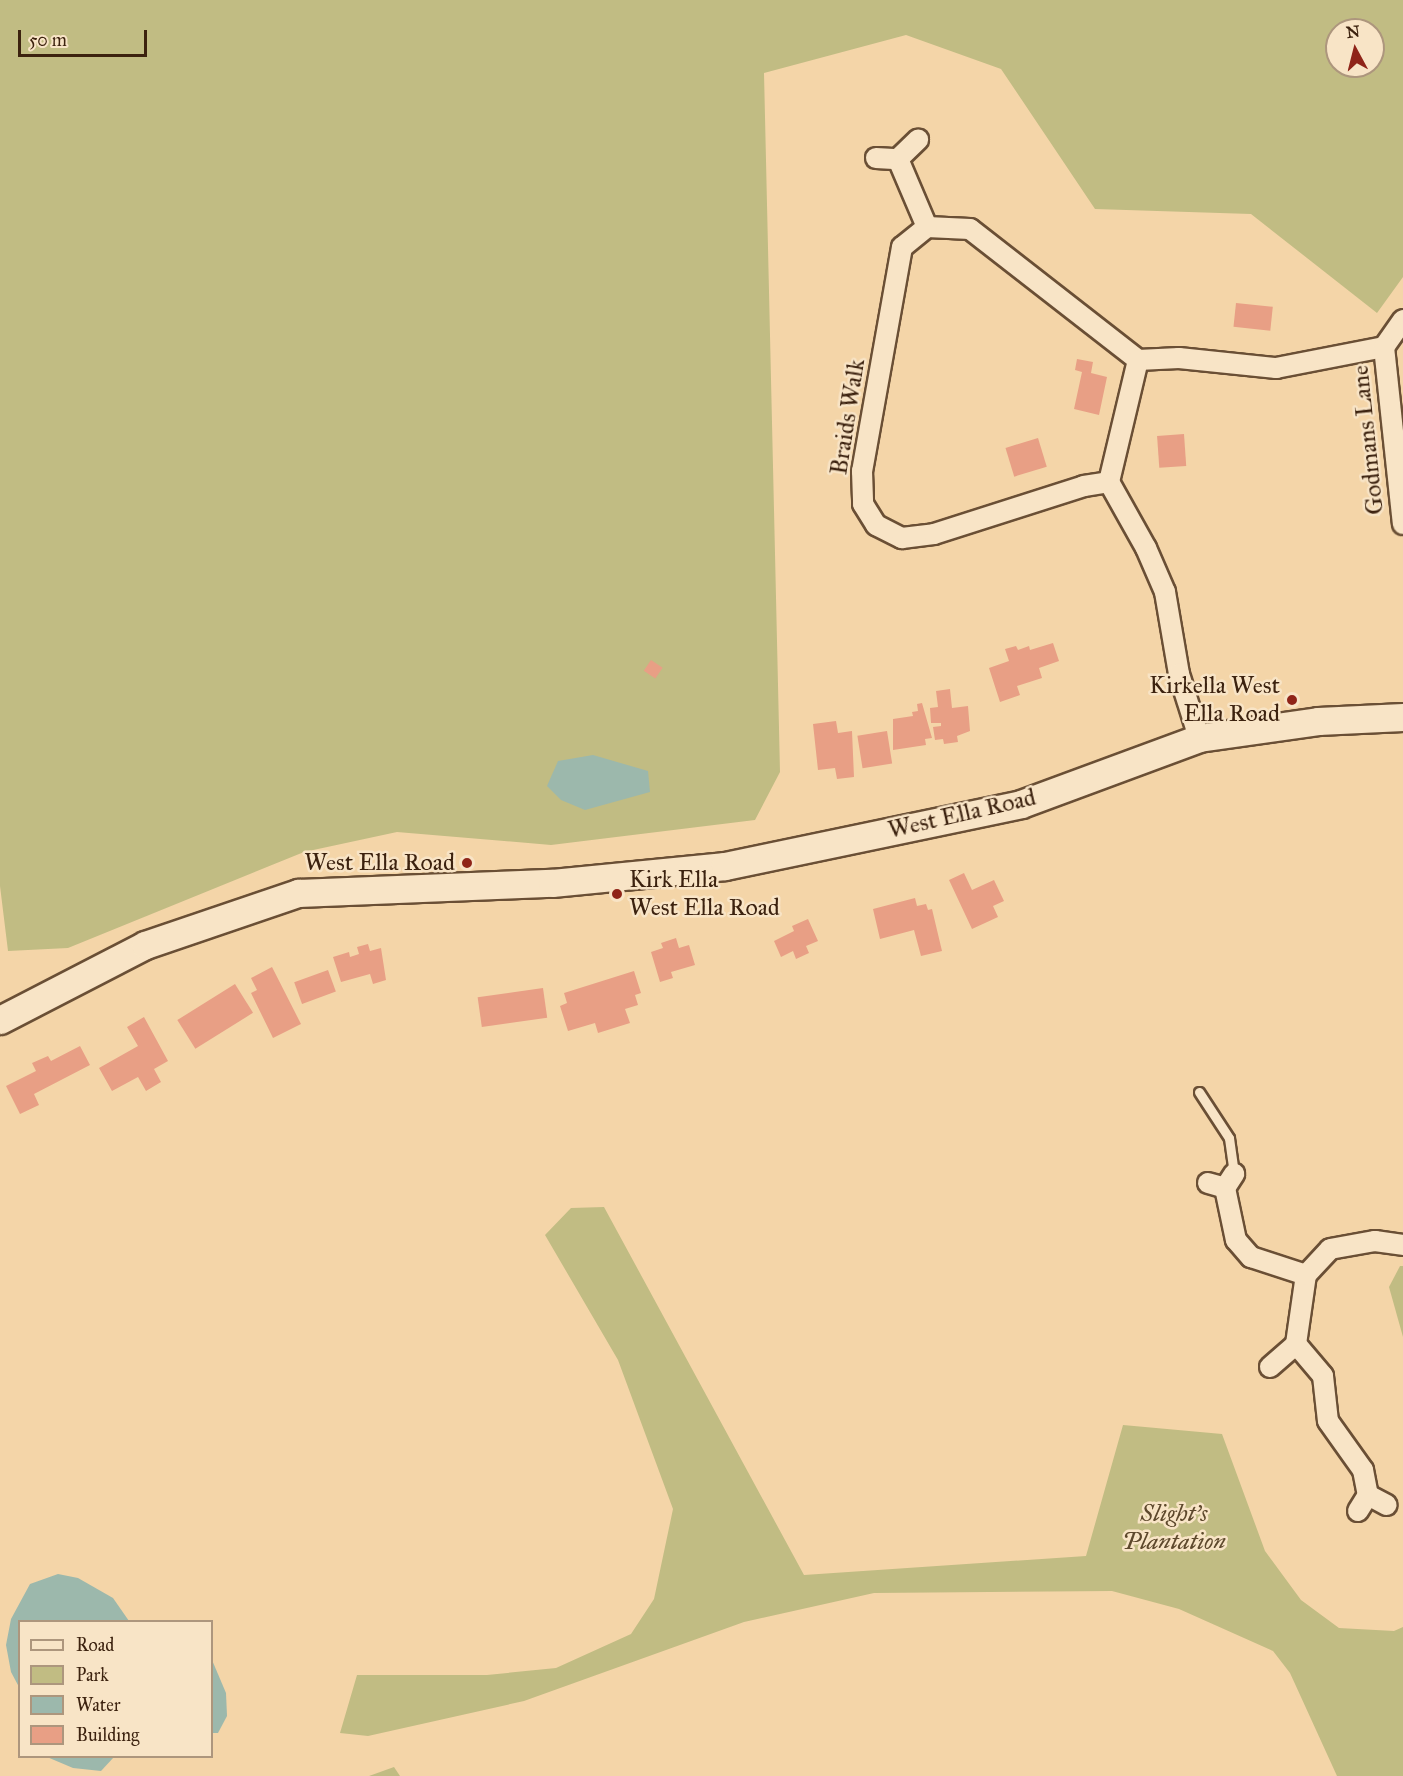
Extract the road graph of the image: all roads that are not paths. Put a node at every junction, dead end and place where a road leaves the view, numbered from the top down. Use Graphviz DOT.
graph roads {
  1 [pos="918,140"];
  2 [pos="876,158"];
  3 [pos="898,159"];
  4 [pos="927,227"];
  5 [pos="1403,320"];
  6 [pos="1384,347"];
  7 [pos="1138,360"];
  8 [pos="1109,483"];
  9 [pos="1403,524"];
  10 [pos="1403,717"];
  11 [pos="1199,738"];
  12 [pos="0,1020"];
  13 [pos="1199,1092"];
  14 [pos="1223,1182"];
  15 [pos="1403,1245"];
  16 [pos="1306,1275"];
  17 [pos="1296,1344"];
  18 [pos="1270,1367"];
  19 [pos="1386,1504"];
  1 -- 3 [label="street"];
  2 -- 3 [label="street"];
  3 -- 4 [label="street"];
  4 -- 7 [label="street"];
  4 -- 8 [label="street, Braids Walk"];
  5 -- 6 [label="street, Godmans Lane"];
  6 -- 7 [label="street"];
  6 -- 9 [label="street, Godmans Lane"];
  7 -- 8 [label="street"];
  8 -- 11 [label="street"];
  10 -- 11 [label="street, West Ella Road"];
  11 -- 12 [label="street, West Ella Road"];
  13 -- 14 [label="lane"];
  14 -- 16 [label="street"];
  15 -- 16 [label="street"];
  16 -- 17 [label="street"];
  17 -- 18 [label="street"];
  17 -- 19 [label="street"];
}
